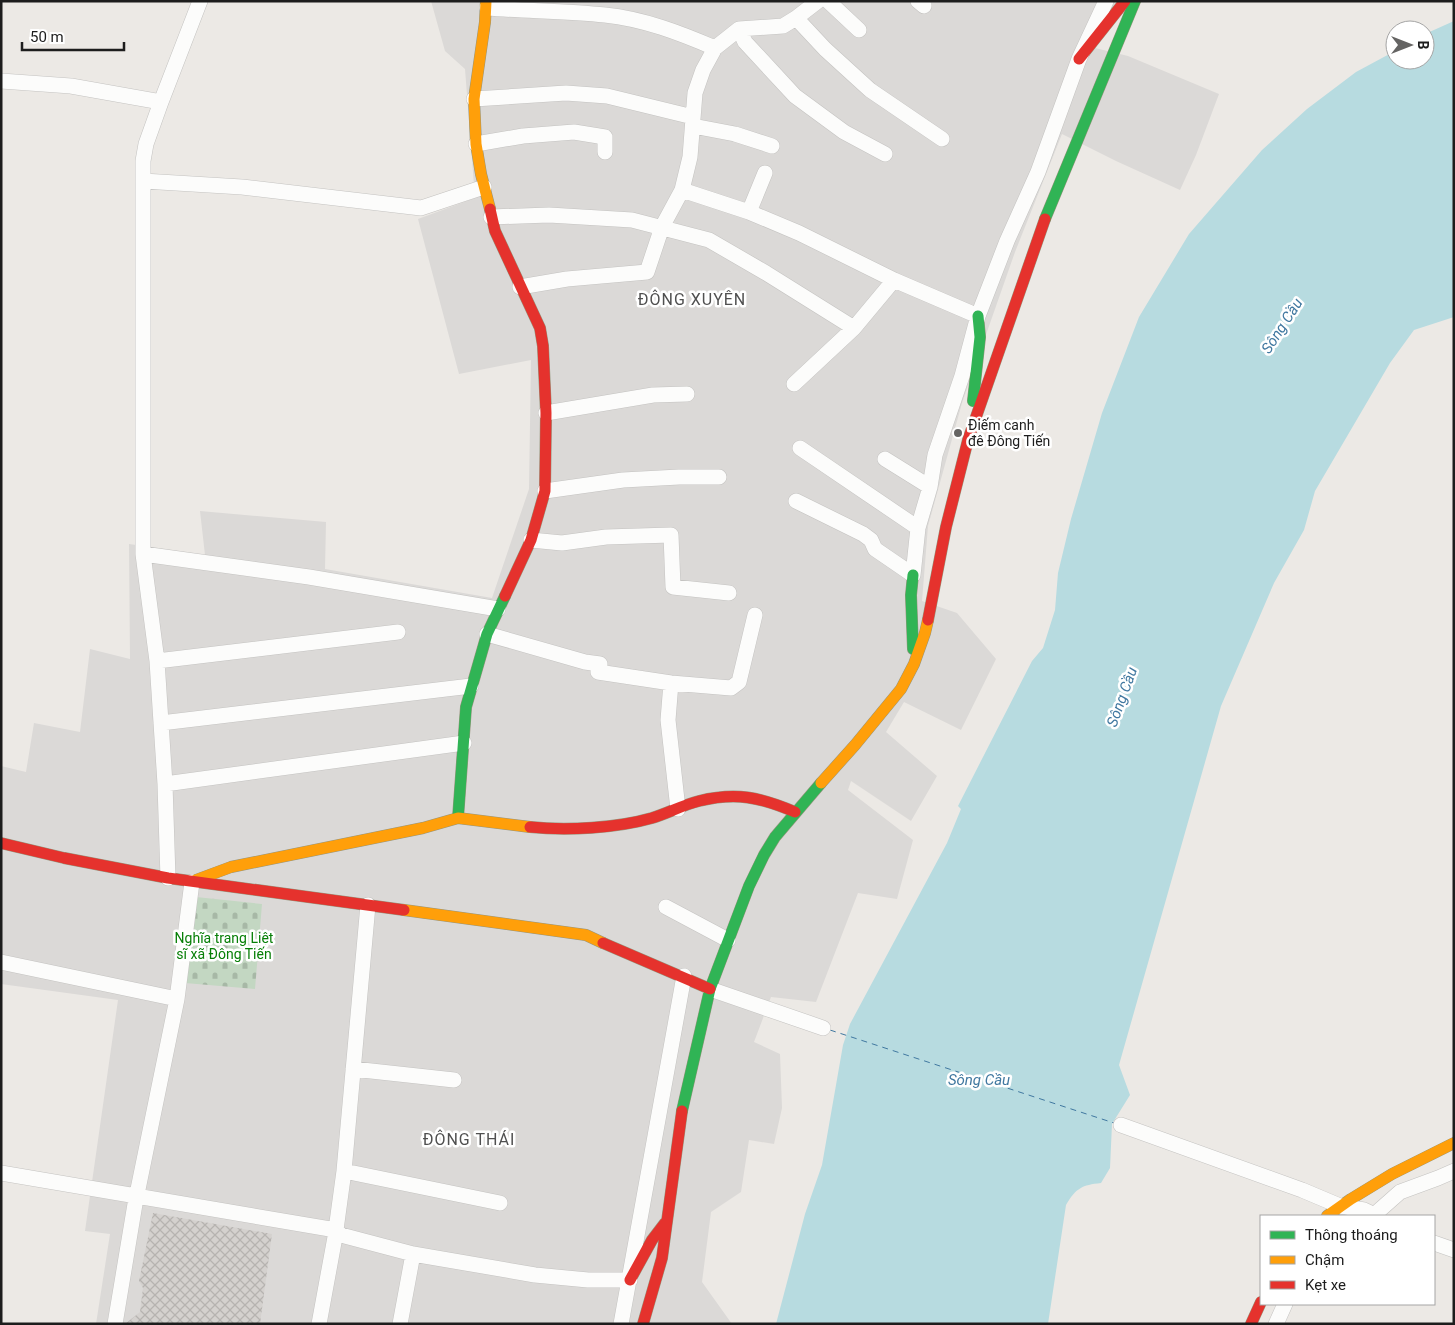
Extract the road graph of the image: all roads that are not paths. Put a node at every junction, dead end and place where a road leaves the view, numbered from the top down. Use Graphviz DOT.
graph roads {
  1 [pos="200,1"];
  2 [pos="818,1"];
  3 [pos="828,1"];
  4 [pos="1106,1"];
  5 [pos="1125,1"];
  6 [pos="1135,1"];
  7 [pos="487,5"];
  8 [pos="796,18"];
  9 [pos="739,29"];
  10 [pos="859,30"];
  11 [pos="715,48"];
  12 [pos="1078,59"];
  13 [pos="1,80"];
  14 [pos="474,99"];
  15 [pos="161,102"];
  16 [pos="693,122"];
  17 [pos="942,139"];
  18 [pos="476,144"];
  19 [pos="772,146"];
  20 [pos="605,152"];
  21 [pos="884,154"];
  22 [pos="765,173"];
  23 [pos="143,181"];
  24 [pos="484,187"];
  25 [pos="682,190"];
  26 [pos="749,212"];
  27 [pos="491,217"];
  28 [pos="662,227"];
  29 [pos="894,280"];
  30 [pos="520,287"];
  31 [pos="978,316"];
  32 [pos="854,328"];
  33 [pos="794,384"];
  34 [pos="687,394"];
  35 [pos="546,413"];
  36 [pos="968,440"];
  37 [pos="800,448"];
  38 [pos="885,459"];
  39 [pos="720,477"];
  40 [pos="930,487"];
  41 [pos="545,491"];
  42 [pos="796,501"];
  43 [pos="918,528"];
  44 [pos="531,540"];
  45 [pos="143,554"];
  46 [pos="913,575"];
  47 [pos="729,593"];
  48 [pos="498,609"];
  49 [pos="755,615"];
  50 [pos="398,632"];
  51 [pos="487,634"];
  52 [pos="157,660"];
  53 [pos="914,664"];
  54 [pos="671,683"];
  55 [pos="471,686"];
  56 [pos="161,723"];
  57 [pos="464,743"];
  58 [pos="164,784"];
  59 [pos="678,809"];
  60 [pos="795,812"];
  61 [pos="458,818"];
  62 [pos="1,843"];
  63 [pos="168,878"];
  64 [pos="192,882"];
  65 [pos="368,905"];
  66 [pos="666,907"];
  67 [pos="728,940"];
  68 [pos="1,962"];
  69 [pos="684,976"];
  70 [pos="710,989"];
  71 [pos="177,999"];
  72 [pos="823,1028"];
  73 [pos="353,1069"];
  74 [pos="454,1080"];
  75 [pos="1121,1125"];
  76 [pos="1454,1143"];
  77 [pos="344,1171"];
  78 [pos="1454,1171"];
  79 [pos="1,1173"];
  80 [pos="1,1182"];
  81 [pos="136,1199"];
  82 [pos="500,1203"];
  83 [pos="1340,1206"];
  84 [pos="1368,1214"];
  85 [pos="1328,1215"];
  86 [pos="668,1218"];
  87 [pos="337,1234"];
  88 [pos="1435,1243"];
  89 [pos="1454,1250"];
  90 [pos="414,1254"];
  91 [pos="630,1280"];
  92 [pos="1285,1305"];
  93 [pos="1258,1312"];
  94 [pos="115,1324"];
  95 [pos="319,1324"];
  96 [pos="400,1324"];
  97 [pos="621,1324"];
  98 [pos="643,1324"];
  99 [pos="1251,1324"];
  100 [pos="1276,1324"];
  1 -- 15 [label="street"];
  2 -- 8 [label="street"];
  3 -- 10 [label="street"];
  4 -- 12 [label="street"];
  5 -- 12 [label="main road"];
  6 -- 36 [label="main road"];
  7 -- 11 [label="street"];
  7 -- 14 [label="main road"];
  8 -- 9 [label="street"];
  8 -- 17 [label="street"];
  9 -- 11 [label="street"];
  9 -- 21 [label="street"];
  11 -- 16 [label="street"];
  12 -- 31 [label="street"];
  13 -- 15 [label="street"];
  14 -- 16 [label="street"];
  14 -- 18 [label="main road"];
  15 -- 23 [label="street"];
  16 -- 19 [label="street"];
  16 -- 25 [label="street"];
  18 -- 20 [label="street"];
  18 -- 24 [label="main road"];
  22 -- 26 [label="street"];
  23 -- 24 [label="street"];
  23 -- 45 [label="street"];
  24 -- 27 [label="main road"];
  25 -- 26 [label="street"];
  25 -- 28 [label="street"];
  26 -- 29 [label="street"];
  27 -- 28 [label="street"];
  27 -- 30 [label="main road"];
  28 -- 30 [label="street"];
  28 -- 32 [label="street"];
  29 -- 31 [label="street"];
  29 -- 32 [label="street"];
  30 -- 35 [label="main road"];
  31 -- 36 [label="main road"];
  31 -- 40 [label="street"];
  32 -- 33 [label="street"];
  34 -- 35 [label="street"];
  35 -- 41 [label="main road"];
  36 -- 53 [label="main road"];
  37 -- 43 [label="street"];
  38 -- 40 [label="street"];
  39 -- 41 [label="street"];
  40 -- 43 [label="street"];
  41 -- 44 [label="main road"];
  42 -- 46 [label="street"];
  43 -- 46 [label="street"];
  44 -- 47 [label="street"];
  44 -- 48 [label="main road"];
  45 -- 48 [label="street"];
  45 -- 52 [label="street"];
  46 -- 53 [label="main road"];
  48 -- 51 [label="main road"];
  49 -- 54 [label="street"];
  50 -- 52 [label="street"];
  51 -- 54 [label="street"];
  51 -- 55 [label="main road"];
  52 -- 56 [label="street"];
  53 -- 60 [label="main road"];
  54 -- 59 [label="street"];
  55 -- 56 [label="street"];
  55 -- 57 [label="main road"];
  56 -- 58 [label="street"];
  57 -- 58 [label="street"];
  57 -- 61 [label="main road"];
  58 -- 63 [label="street"];
  59 -- 60 [label="main road"];
  59 -- 61 [label="main road"];
  60 -- 67 [label="main road"];
  61 -- 64 [label="main road"];
  62 -- 63 [label="main road"];
  63 -- 64 [label="main road"];
  64 -- 65 [label="main road"];
  64 -- 71 [label="street"];
  65 -- 69 [label="main road"];
  65 -- 73 [label="street"];
  66 -- 67 [label="street"];
  67 -- 70 [label="main road"];
  68 -- 71 [label="street"];
  69 -- 70 [label="main road"];
  69 -- 91 [label="street"];
  70 -- 72 [label="street"];
  70 -- 86 [label="main road"];
  71 -- 81 [label="street"];
  73 -- 74 [label="street"];
  73 -- 77 [label="street"];
  75 -- 83 [label="street"];
  76 -- 83 [label="main road"];
  77 -- 82 [label="street"];
  77 -- 87 [label="street"];
  78 -- 84 [label="street"];
  79 -- 81 [label="street"];
  80 -- 81 [label="street"];
  81 -- 87 [label="street"];
  81 -- 94 [label="street"];
  83 -- 84 [label="street"];
  83 -- 85 [label="main road"];
  86 -- 91 [label="main road"];
  86 -- 98 [label="main road"];
  87 -- 90 [label="street"];
  87 -- 95 [label="street"];
  88 -- 89 [label="street"];
  90 -- 91 [label="street"];
  90 -- 96 [label="street"];
  91 -- 97 [label="street"];
  92 -- 100 [label="street"];
  93 -- 99 [label="main road"];
}
